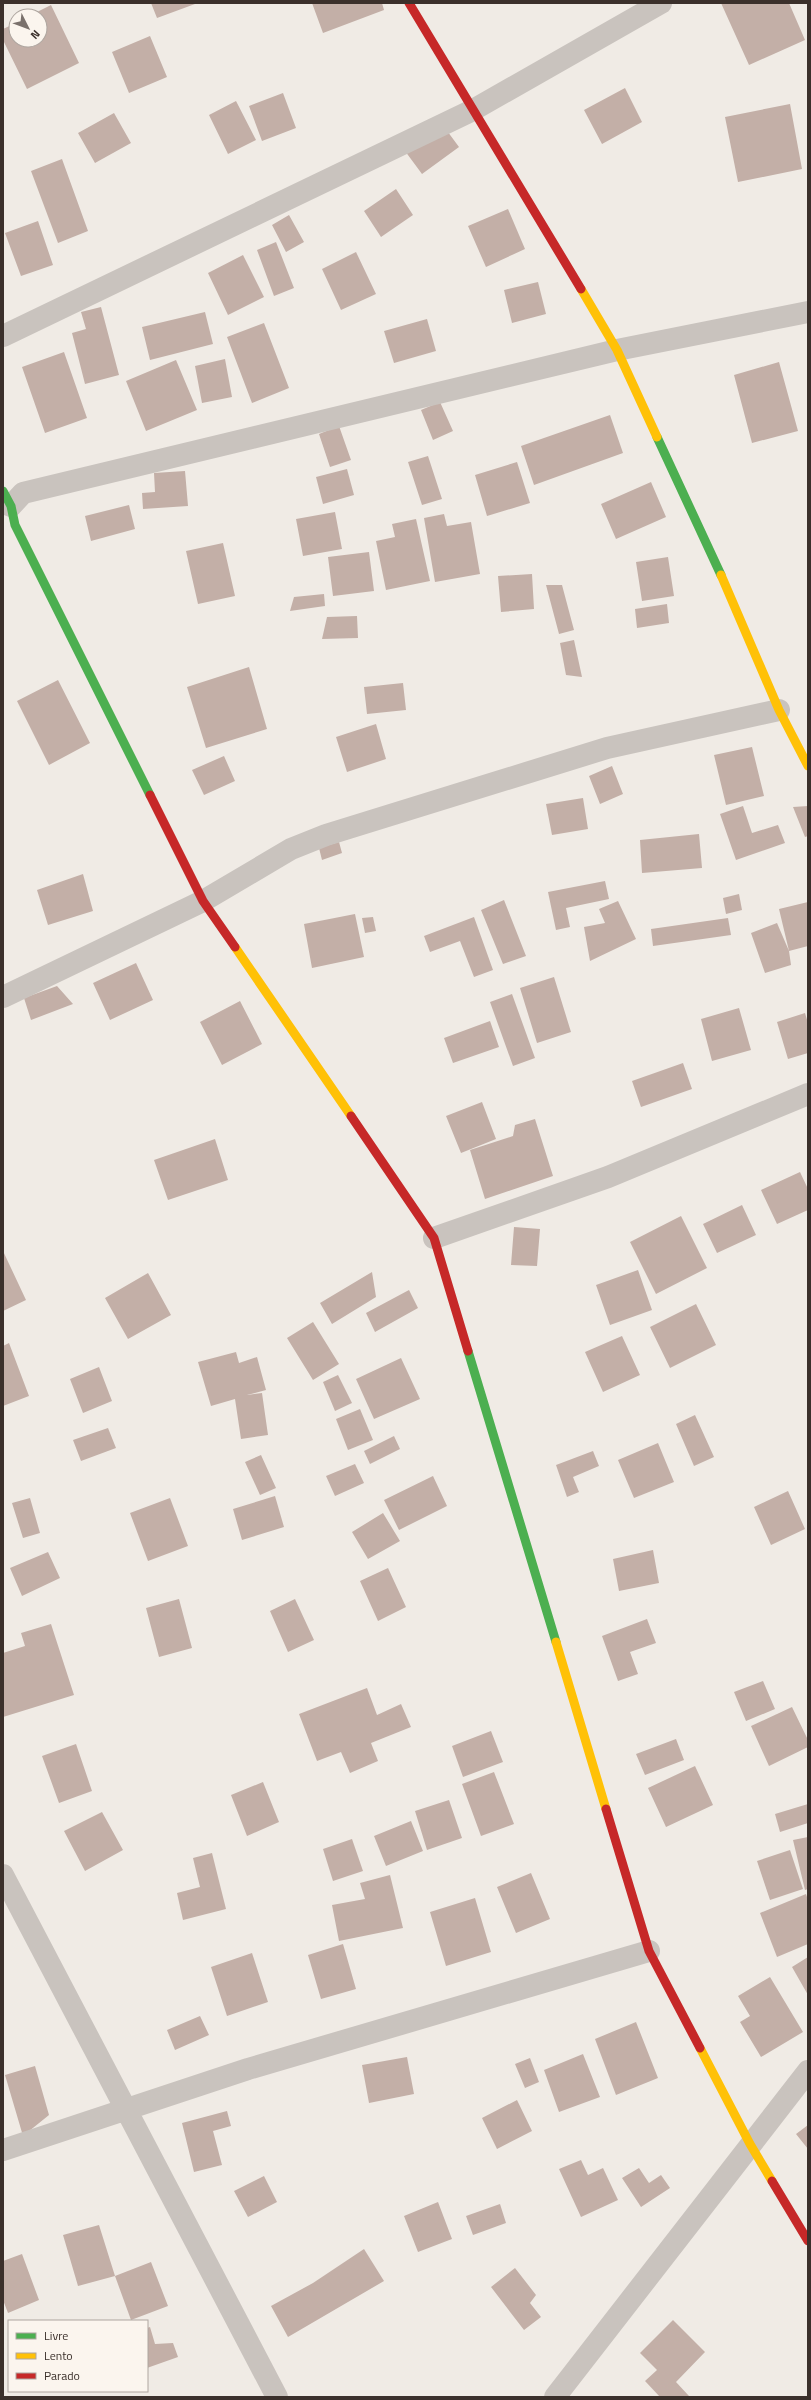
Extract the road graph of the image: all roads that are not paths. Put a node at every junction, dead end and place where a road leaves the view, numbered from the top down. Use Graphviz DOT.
graph roads {
  1 [pos="409,3"];
  2 [pos="661,3"];
  3 [pos="473,110"];
  4 [pos="808,312"];
  5 [pos="3,336"];
  6 [pos="617,350"];
  7 [pos="6,500"];
  8 [pos="779,710"];
  9 [pos="808,766"];
  10 [pos="203,901"];
  11 [pos="3,997"];
  12 [pos="808,1094"];
  13 [pos="434,1238"];
  14 [pos="3,1875"];
  15 [pos="649,1951"];
  16 [pos="808,2071"];
  17 [pos="127,2108"];
  18 [pos="750,2144"];
  19 [pos="3,2150"];
  20 [pos="808,2241"];
  21 [pos="277,2397"];
  22 [pos="555,2397"];
  1 -- 3 [label="street"];
  2 -- 3 [label="street"];
  3 -- 5 [label="street"];
  3 -- 6 [label="street"];
  4 -- 6 [label="street"];
  6 -- 7 [label="street"];
  6 -- 8 [label="street"];
  7 -- 10 [label="street"];
  8 -- 9 [label="street"];
  8 -- 10 [label="street"];
  10 -- 11 [label="street"];
  10 -- 13 [label="street"];
  12 -- 13 [label="street"];
  13 -- 15 [label="street"];
  14 -- 17 [label="street"];
  15 -- 17 [label="street"];
  15 -- 18 [label="street"];
  16 -- 18 [label="street"];
  17 -- 19 [label="street"];
  17 -- 21 [label="street"];
  18 -- 20 [label="street"];
  18 -- 22 [label="street"];
}
